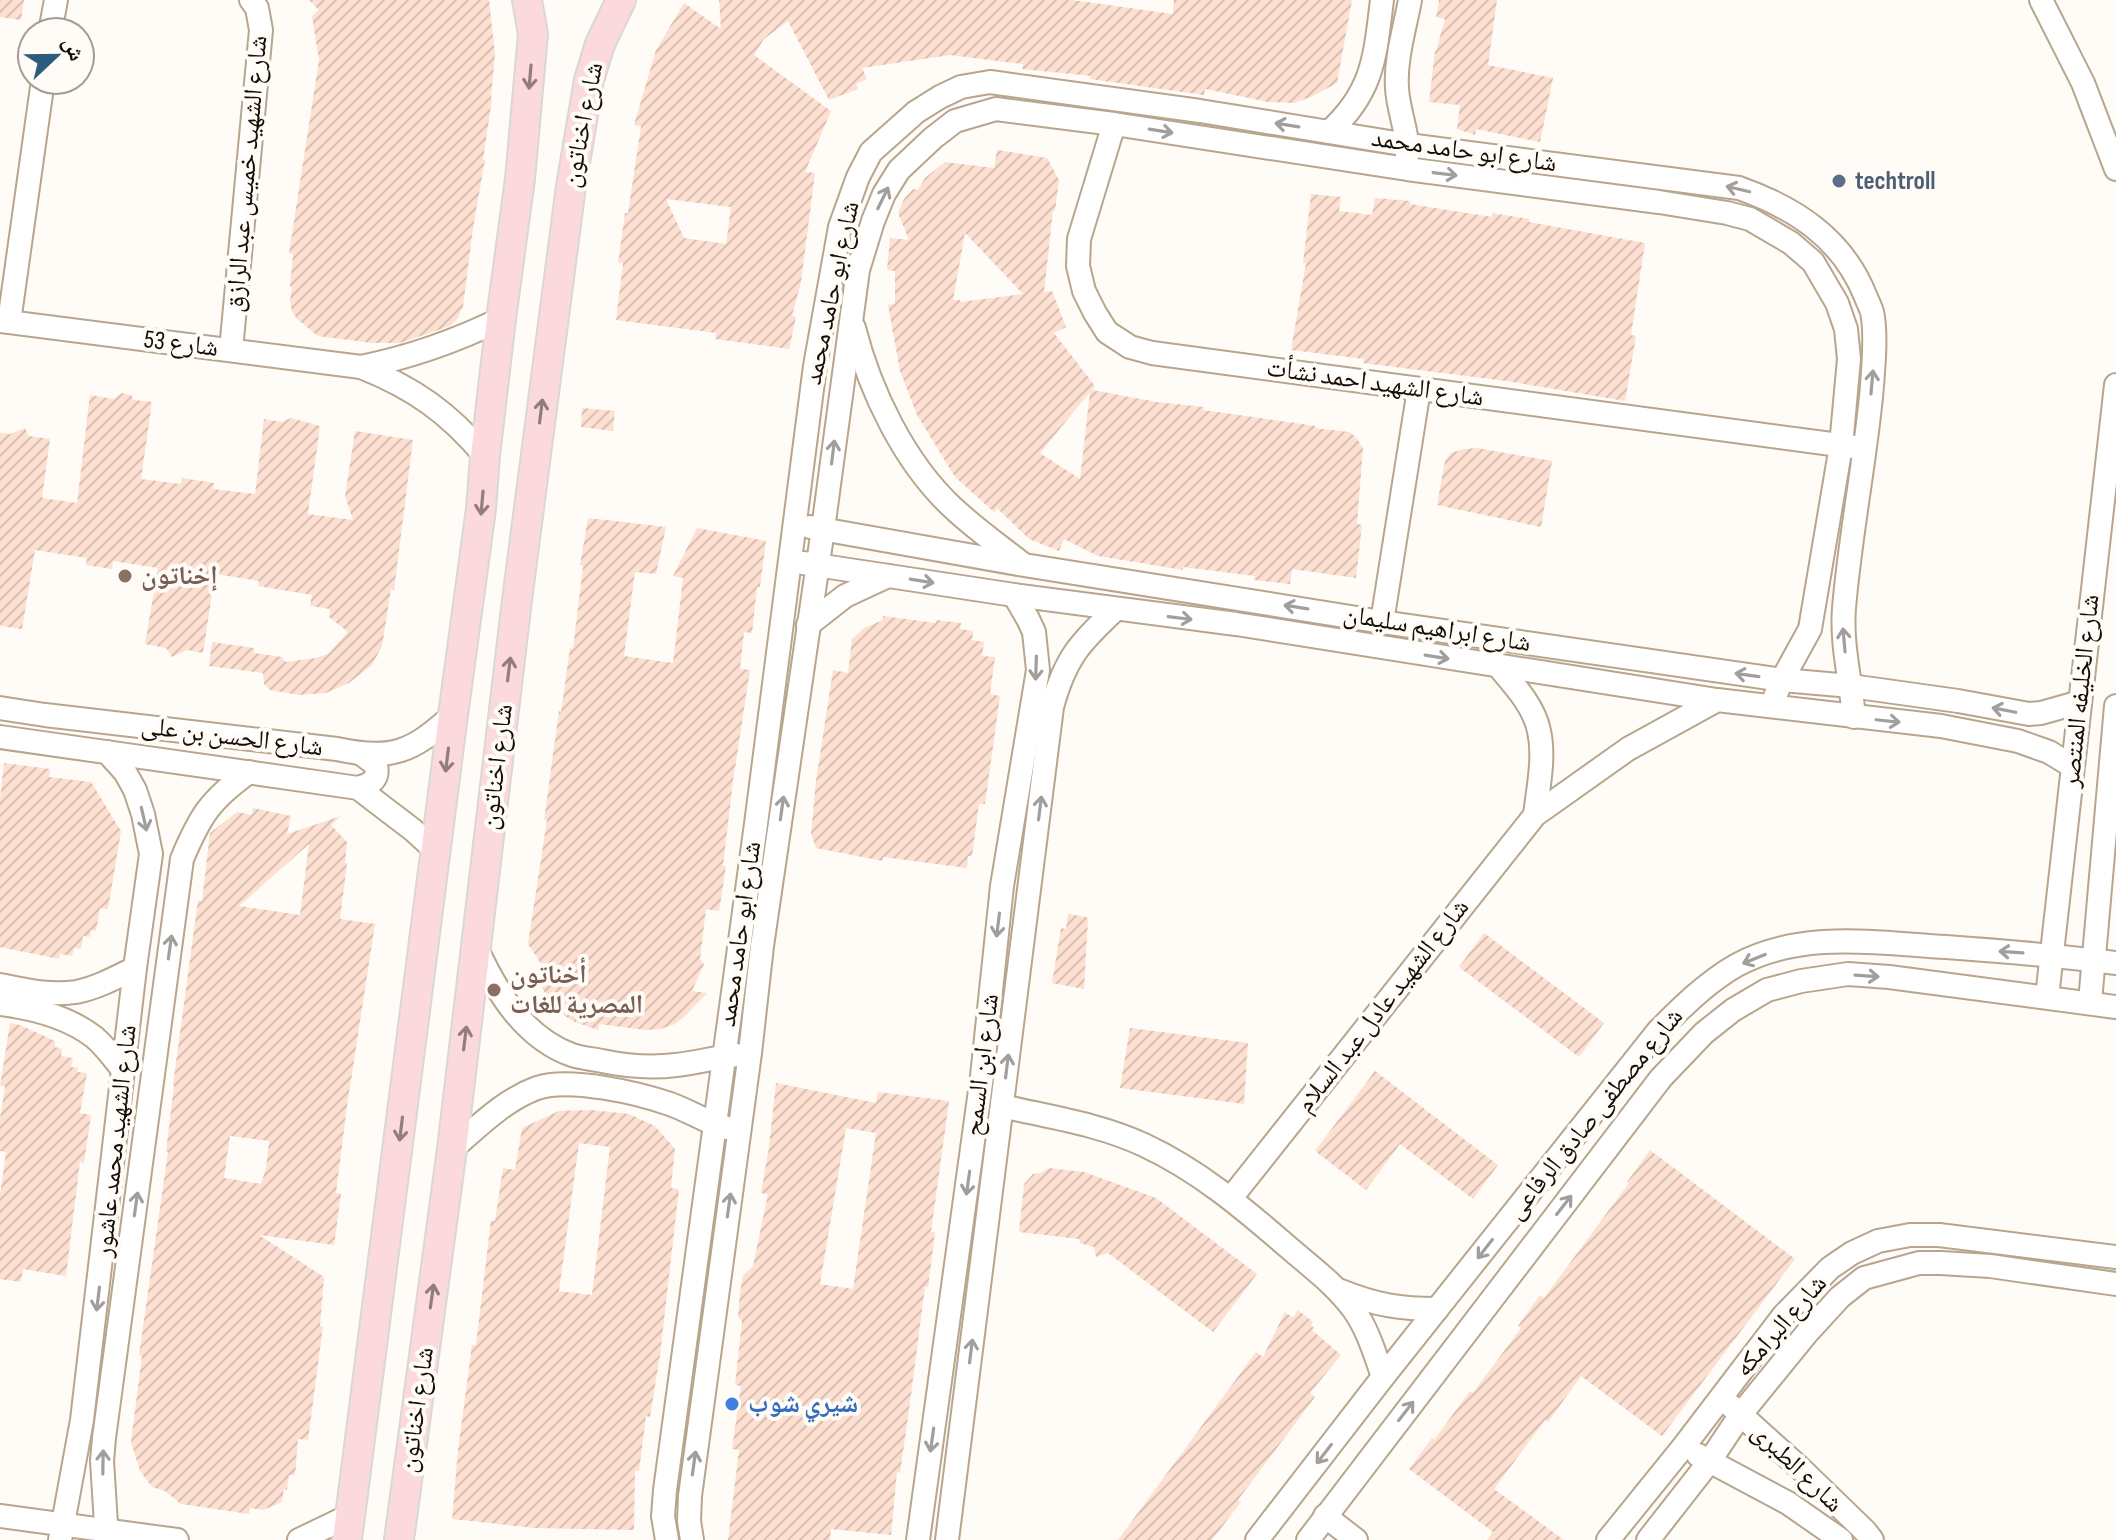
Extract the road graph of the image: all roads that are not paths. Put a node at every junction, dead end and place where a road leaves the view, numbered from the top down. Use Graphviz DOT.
graph roads {
  1 [pos="251,0"];
  2 [pos="527,0"];
  3 [pos="539,0"];
  4 [pos="1382,0"];
  5 [pos="1410,0"];
  6 [pos="2041,0"];
  7 [pos="617,3"];
  8 [pos="533,34"];
  9 [pos="40,96"];
  10 [pos="940,97"];
  11 [pos="955,121"];
  12 [pos="1114,124"];
  13 [pos="1329,132"];
  14 [pos="1408,145"];
  15 [pos="1407,169"];
  16 [pos="2116,169"];
  17 [pos="850,317"];
  18 [pos="501,319"];
  19 [pos="5,321"];
  20 [pos="231,350"];
  21 [pos="361,367"];
  22 [pos="2116,385"];
  23 [pos="1419,389"];
  24 [pos="1841,446"];
  25 [pos="1866,449"];
  26 [pos="485,456"];
  27 [pos="794,524"];
  28 [pos="823,529"];
  29 [pos="790,561"];
  30 [pos="817,565"];
  31 [pos="1024,565"];
  32 [pos="1821,570"];
  33 [pos="1848,573"];
  34 [pos="888,576"];
  35 [pos="1014,595"];
  36 [pos="1116,609"];
  37 [pos="1382,622"];
  38 [pos="808,625"];
  39 [pos="1498,666"];
  40 [pos="1782,680"];
  41 [pos="1851,686"];
  42 [pos="1717,700"];
  43 [pos="2080,702"];
  44 [pos="1771,706"];
  45 [pos="0,708"];
  46 [pos="45,715"];
  47 [pos="453,715"];
  48 [pos="2115,715"];
  49 [pos="1854,717"];
  50 [pos="0,737"];
  51 [pos="42,743"];
  52 [pos="107,752"];
  53 [pos="363,755"];
  54 [pos="2072,766"];
  55 [pos="249,772"];
  56 [pos="358,788"];
  57 [pos="1535,815"];
  58 [pos="436,851"];
  59 [pos="151,854"];
  60 [pos="182,859"];
  61 [pos="476,947"];
  62 [pos="2051,955"];
  63 [pos="2093,960"];
  64 [pos="2116,963"];
  65 [pos="135,968"];
  66 [pos="0,985"];
  67 [pos="2047,997"];
  68 [pos="2090,1002"];
  69 [pos="0,1004"];
  70 [pos="2116,1007"];
  71 [pos="750,1053"];
  72 [pos="723,1056"];
  73 [pos="123,1070"];
  74 [pos="1002,1106"];
  75 [pos="715,1125"];
  76 [pos="739,1131"];
  77 [pos="452,1149"];
  78 [pos="1231,1198"];
  79 [pos="2116,1257"];
  80 [pos="2116,1284"];
  81 [pos="1340,1290"];
  82 [pos="1437,1309"];
  83 [pos="1383,1377"];
  84 [pos="1720,1398"];
  85 [pos="1741,1414"];
  86 [pos="1684,1446"];
  87 [pos="1709,1462"];
  88 [pos="0,1516"];
  89 [pos="1325,1516"];
  90 [pos="349,1528"];
  91 [pos="61,1532"];
  92 [pos="107,1534"];
  93 [pos="177,1540"];
  94 [pos="299,1540"];
  95 [pos="399,1540"];
  96 [pos="667,1540"];
  97 [pos="692,1540"];
  98 [pos="918,1540"];
  99 [pos="947,1540"];
  100 [pos="1257,1540"];
  101 [pos="1308,1540"];
  102 [pos="1356,1540"];
  103 [pos="1608,1540"];
  104 [pos="1648,1540"];
  105 [pos="1841,1540"];
  106 [pos="1872,1540"];
  1 -- 20 [label="street, شارع الشهيد خميس عبد الرازق"];
  2 -- 8 [label="main road, شارع اخناتون"];
  3 -- 8 [label="main road"];
  4 -- 13 [label="street"];
  5 -- 14 [label="street"];
  6 -- 16 [label="street"];
  61 -- 7 [label="main road, شارع اخناتون, one-way"];
  8 -- 18 [label="main road, شارع اخناتون, one-way"];
  9 -- 19 [label="street"];
  10 -- 11 [label="street"];
  13 -- 10 [label="street, شارع ابو حامد محمد, one-way"];
  10 -- 27 [label="street, شارع ابو حامد محمد"];
  11 -- 12 [label="street, شارع ابو حامد محمد"];
  17 -- 11 [label="street, شارع ابو حامد محمد, one-way"];
  12 -- 15 [label="street, شارع ابو حامد محمد, one-way"];
  12 -- 23 [label="street, شارع الشهيد احمد نشأت"];
  13 -- 14 [label="street, شارع ابو حامد محمد"];
  14 -- 15 [label="street"];
  25 -- 14 [label="street, شارع ابو حامد محمد, one-way"];
  15 -- 24 [label="street, شارع ابو حامد محمد, one-way"];
  28 -- 17 [label="street, شارع ابو حامد محمد, one-way"];
  17 -- 31 [label="street"];
  18 -- 21 [label="street, شارع 53"];
  18 -- 26 [label="main road, شارع اخناتون"];
  19 -- 20 [label="street, شارع 53"];
  20 -- 21 [label="street, شارع 53"];
  21 -- 26 [label="street, شارع 53"];
  22 -- 43 [label="street, شارع الخليفه المنتصر"];
  23 -- 24 [label="street, شارع الشهيد احمد نشأت"];
  23 -- 37 [label="street"];
  24 -- 25 [label="street, شارع الشهيد احمد نشأت"];
  24 -- 32 [label="street, شارع ابو حامد محمد"];
  25 -- 33 [label="street, شارع ابو حامد محمد"];
  26 -- 47 [label="main road, شارع اخناتون, one-way"];
  27 -- 28 [label="street, شارع ابراهيم سليمان"];
  27 -- 29 [label="street, شارع ابو حامد محمد"];
  28 -- 30 [label="street, شارع ابو حامد محمد"];
  28 -- 31 [label="street, شارع ابراهيم سليمان"];
  29 -- 30 [label="street, شارع ابراهيم سليمان"];
  29 -- 72 [label="street, شارع ابو حامد محمد"];
  30 -- 34 [label="street, شارع ابراهيم سليمان"];
  30 -- 38 [label="street, شارع ابو حامد محمد"];
  37 -- 31 [label="street, شارع ابراهيم سليمان, one-way"];
  32 -- 33 [label="street"];
  32 -- 40 [label="street, شارع ابو حامد محمد"];
  41 -- 33 [label="street, شارع ابو حامد محمد, one-way"];
  34 -- 35 [label="street, شارع ابراهيم سليمان, one-way"];
  34 -- 38 [label="street"];
  35 -- 36 [label="street, شارع ابراهيم سليمان"];
  35 -- 98 [label="street, شارع ابن السمح, one-way"];
  36 -- 39 [label="street, شارع ابراهيم سليمان, one-way"];
  74 -- 36 [label="street, شارع ابن السمح, one-way"];
  40 -- 37 [label="street, شارع ابراهيم سليمان, one-way"];
  71 -- 38 [label="street, شارع ابو حامد محمد, one-way"];
  39 -- 42 [label="street, شارع ابراهيم سليمان"];
  39 -- 57 [label="street"];
  40 -- 41 [label="street, شارع ابراهيم سليمان"];
  40 -- 44 [label="street, شارع ابو حامد محمد"];
  43 -- 41 [label="street, شارع ابراهيم سليمان, one-way"];
  41 -- 49 [label="street, شارع ابو حامد محمد"];
  42 -- 44 [label="street, شارع ابراهيم سليمان"];
  42 -- 57 [label="street, شارع الشهيد عادل عبد السلام"];
  43 -- 54 [label="street, شارع الخليفه المنتصر"];
  44 -- 49 [label="street, شارع ابراهيم سليمان"];
  45 -- 46 [label="street, شارع الحسن بن على"];
  46 -- 51 [label="street"];
  46 -- 53 [label="street, شارع الحسن بن على"];
  47 -- 53 [label="street, شارع الحسن بن على"];
  47 -- 58 [label="main road, شارع اخناتون, one-way"];
  48 -- 63 [label="street, شارع الخليفه المنتصر"];
  49 -- 54 [label="street, شارع ابراهيم سليمان, one-way"];
  50 -- 51 [label="street, شارع الحسن بن على"];
  51 -- 52 [label="street, شارع الحسن بن على"];
  52 -- 55 [label="street, شارع الحسن بن على"];
  52 -- 59 [label="street, شارع الشهيد محمد عاشور, one-way"];
  53 -- 56 [label="street"];
  54 -- 62 [label="street, شارع الخليفه المنتصر"];
  55 -- 56 [label="street, شارع الحسن بن على"];
  55 -- 60 [label="street, شارع الشهيد محمد عاشور"];
  56 -- 58 [label="street, شارع الحسن بن على"];
  57 -- 78 [label="street, شارع الشهيد عادل عبد السلام"];
  58 -- 90 [label="main road, شارع اخناتون, one-way"];
  59 -- 60 [label="street"];
  59 -- 65 [label="street, شارع الشهيد محمد عاشور"];
  92 -- 60 [label="street, شارع الشهيد محمد عاشور, one-way"];
  61 -- 72 [label="street"];
  77 -- 61 [label="main road, شارع اخناتون, one-way"];
  62 -- 63 [label="street, شارع مصطفى صادق الرفاعى"];
  62 -- 67 [label="street, شارع الخليفه المنتصر"];
  62 -- 82 [label="street, شارع مصطفى صادق الرفاعى, one-way"];
  63 -- 64 [label="street, شارع مصطفى صادق الرفاعى"];
  63 -- 68 [label="street, شارع الخليفه المنتصر"];
  65 -- 66 [label="street"];
  65 -- 73 [label="street, شارع الشهيد محمد عاشور"];
  67 -- 68 [label="street, شارع مصطفى صادق الرفاعى"];
  89 -- 67 [label="street, شارع مصطفى صادق الرفاعى, one-way"];
  68 -- 70 [label="street, شارع مصطفى صادق الرفاعى"];
  69 -- 73 [label="street"];
  71 -- 72 [label="street"];
  71 -- 76 [label="street, شارع ابو حامد محمد"];
  72 -- 75 [label="street, شارع ابو حامد محمد"];
  73 -- 91 [label="street, شارع الشهيد محمد عاشور, one-way"];
  74 -- 78 [label="street"];
  99 -- 74 [label="street, شارع ابن السمح, one-way"];
  75 -- 76 [label="street"];
  75 -- 77 [label="street"];
  75 -- 96 [label="street, شارع ابو حامد محمد"];
  97 -- 76 [label="street, شارع ابو حامد محمد, one-way"];
  95 -- 77 [label="main road, شارع اخناتون, one-way"];
  78 -- 81 [label="street"];
  79 -- 84 [label="street, شارع البرامكه"];
  80 -- 85 [label="street, شارع البرامكه"];
  81 -- 82 [label="street"];
  81 -- 83 [label="street"];
  82 -- 83 [label="street, شارع مصطفى صادق الرفاعى"];
  83 -- 100 [label="street, شارع مصطفى صادق الرفاعى, one-way"];
  84 -- 85 [label="street, شارع الطبرى"];
  84 -- 86 [label="street, شارع البرامكه"];
  85 -- 87 [label="street, شارع البرامكه"];
  85 -- 106 [label="street, شارع الطبرى"];
  86 -- 87 [label="street, شارع الطبرى"];
  86 -- 103 [label="street, شارع البرامكه"];
  87 -- 104 [label="street, شارع البرامكه"];
  87 -- 105 [label="street, شارع الطبرى"];
  88 -- 91 [label="street"];
  89 -- 101 [label="street, شارع مصطفى صادق الرفاعى"];
  89 -- 102 [label="street"];
  90 -- 94 [label="street"];
  91 -- 92 [label="street"];
  92 -- 93 [label="street"];
}
